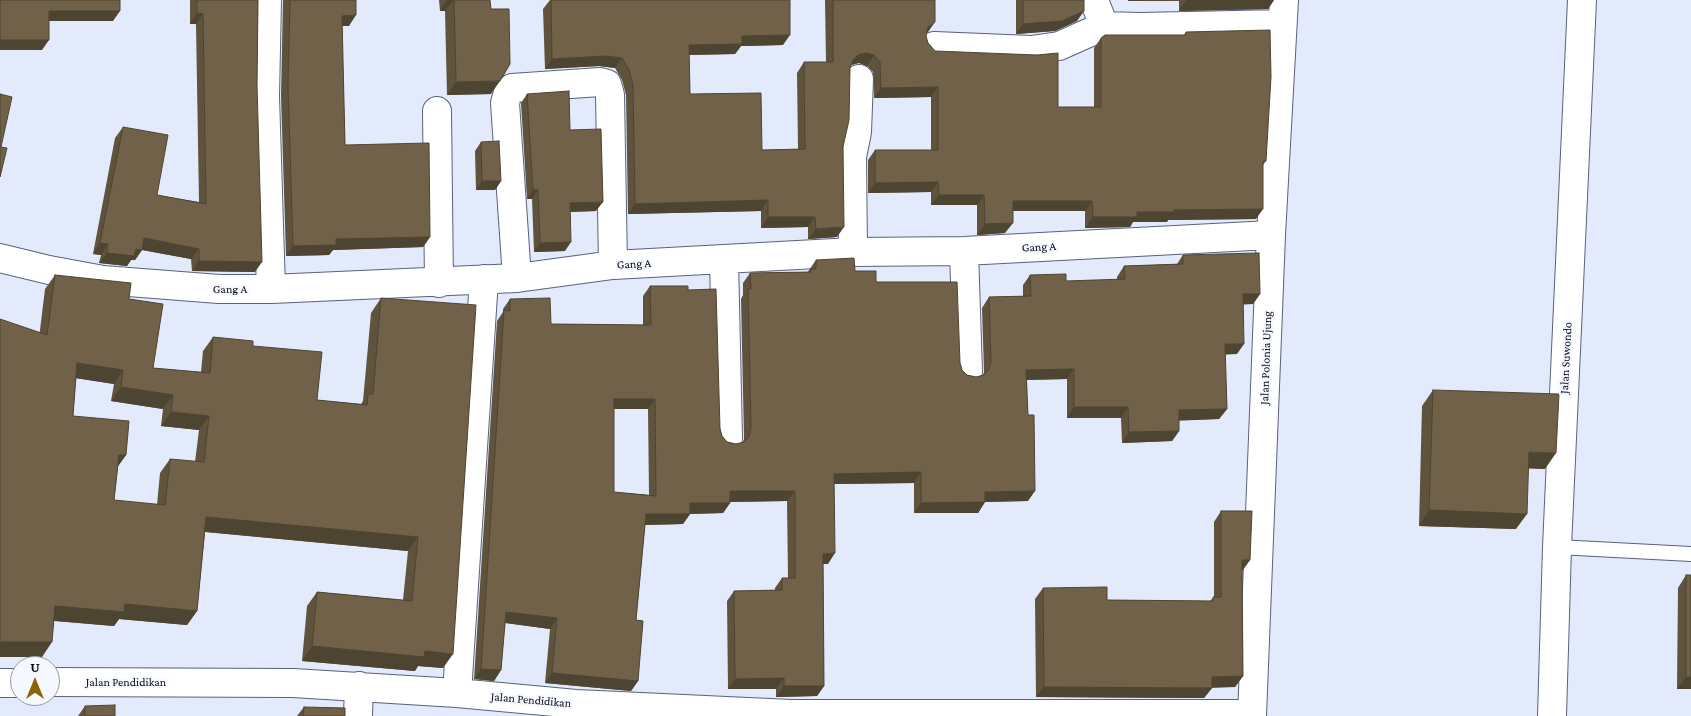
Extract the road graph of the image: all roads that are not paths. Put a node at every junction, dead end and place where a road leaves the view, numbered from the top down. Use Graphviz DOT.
graph roads {
  1 [pos="267,0"];
  2 [pos="1094,0"];
  3 [pos="1582,0"];
  4 [pos="1283,12"];
  5 [pos="1104,26"];
  6 [pos="934,46"];
  7 [pos="859,79"];
  8 [pos="437,111"];
  9 [pos="1271,235"];
  10 [pos="964,251"];
  11 [pos="853,252"];
  12 [pos="0,258"];
  13 [pos="724,258"];
  14 [pos="613,265"];
  15 [pos="517,278"];
  16 [pos="484,279"];
  17 [pos="439,283"];
  18 [pos="271,289"];
  19 [pos="968,372"];
  20 [pos="728,439"];
  21 [pos="1557,547"];
  22 [pos="1691,554"];
  23 [pos="60,682"];
  24 [pos="359,686"];
  25 [pos="457,693"];
  26 [pos="576,710"];
  27 [pos="791,715"];
  28 [pos="1252,715"];
  29 [pos="358,716"];
  30 [pos="1552,716"];
  1 -- 18 [label="street"];
  2 -- 5 [label="street"];
  3 -- 21 [label="street, Jalan Suwondo"];
  4 -- 5 [label="street"];
  4 -- 9 [label="street, Jalan Polonia Ujung"];
  5 -- 6 [label="street"];
  7 -- 11 [label="street"];
  8 -- 17 [label="street"];
  9 -- 10 [label="street, Gang A"];
  9 -- 28 [label="street, Jalan Polonia Ujung"];
  10 -- 11 [label="street, Gang A"];
  10 -- 19 [label="street"];
  11 -- 13 [label="street, Gang A"];
  12 -- 18 [label="street, Gang A"];
  13 -- 14 [label="street, Gang A"];
  13 -- 20 [label="street"];
  14 -- 15 [label="street, Gang A"];
  14 -- 15 [label="street"];
  15 -- 16 [label="street, Gang A"];
  16 -- 17 [label="street, Gang A"];
  16 -- 25 [label="street"];
  17 -- 18 [label="street, Gang A"];
  21 -- 22 [label="lane"];
  21 -- 30 [label="street, Jalan Suwondo"];
  23 -- 24 [label="street, Jalan Pendidikan"];
  24 -- 25 [label="street, Jalan Pendidikan"];
  24 -- 29 [label="street"];
  25 -- 26 [label="street, Jalan Pendidikan"];
  26 -- 27 [label="street, Jalan Pendidikan"];
  27 -- 28 [label="street, Jalan Pendidikan"];
}
